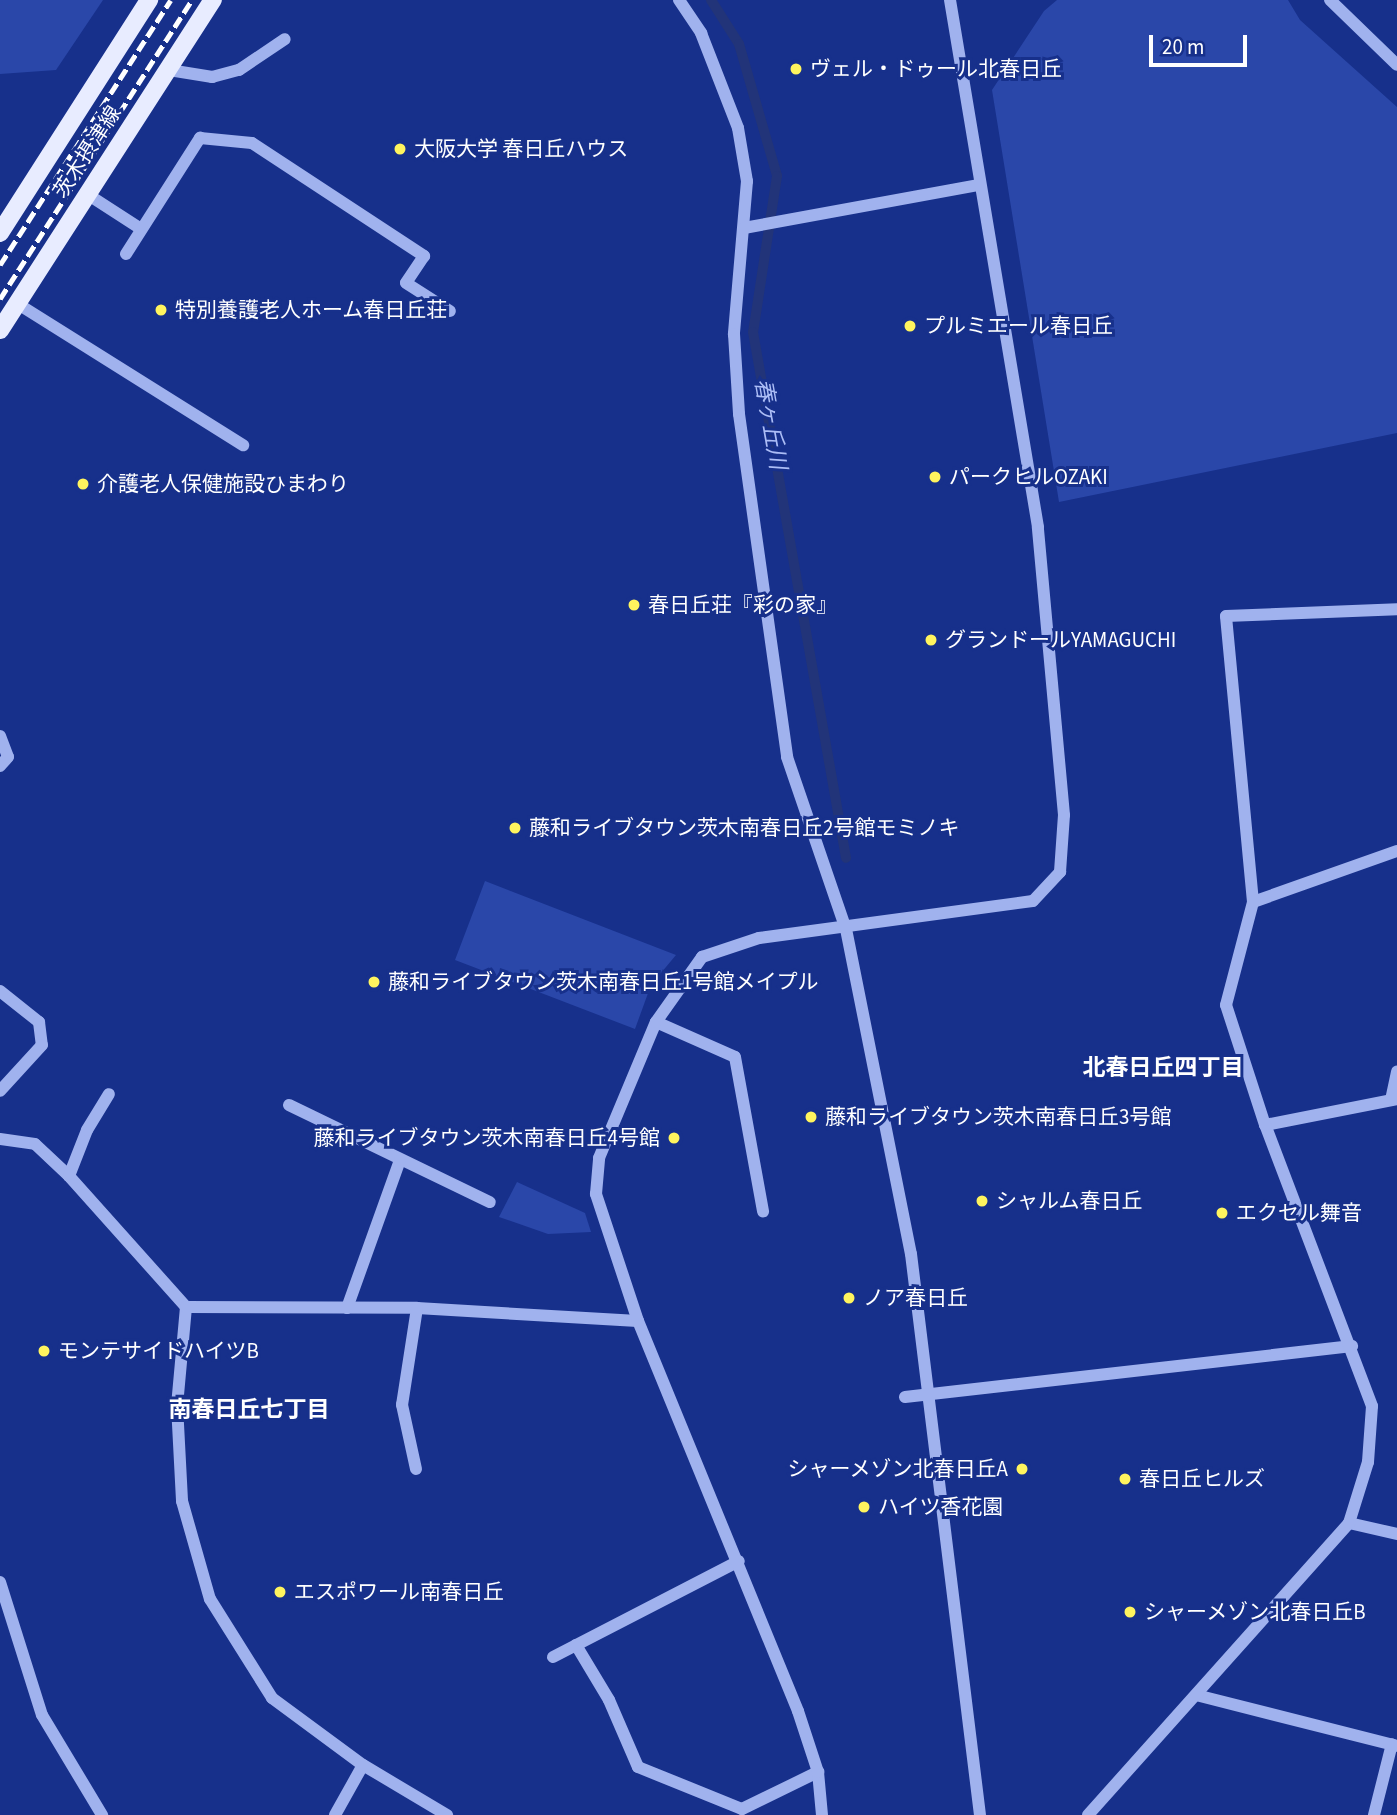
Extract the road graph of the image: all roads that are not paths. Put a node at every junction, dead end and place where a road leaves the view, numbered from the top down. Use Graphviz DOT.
graph roads {
  1 [pos="149,0"];
  2 [pos="214,0"];
  3 [pos="679,0"];
  4 [pos="950,0"];
  5 [pos="1330,0"];
  6 [pos="285,39"];
  7 [pos="1397,65"];
  8 [pos="169,70"];
  9 [pos="979,185"];
  10 [pos="87,194"];
  11 [pos="744,228"];
  12 [pos="141,229"];
  13 [pos="0,233"];
  14 [pos="126,254"];
  15 [pos="18,304"];
  16 [pos="450,311"];
  17 [pos="0,330"];
  18 [pos="243,445"];
  19 [pos="1397,609"];
  20 [pos="0,736"];
  21 [pos="4,761"];
  22 [pos="1397,850"];
  23 [pos="1253,902"];
  24 [pos="846,929"];
  25 [pos="0,991"];
  26 [pos="656,1022"];
  27 [pos="1397,1072"];
  28 [pos="0,1091"];
  29 [pos="109,1094"];
  30 [pos="1394,1100"];
  31 [pos="289,1105"];
  32 [pos="1265,1125"];
  33 [pos="0,1139"];
  34 [pos="400,1160"];
  35 [pos="69,1175"];
  36 [pos="491,1202"];
  37 [pos="763,1211"];
  38 [pos="186,1307"];
  39 [pos="347,1308"];
  40 [pos="417,1308"];
  41 [pos="638,1321"];
  42 [pos="1352,1346"];
  43 [pos="905,1397"];
  44 [pos="929,1398"];
  45 [pos="416,1469"];
  46 [pos="1349,1523"];
  47 [pos="1397,1534"];
  48 [pos="739,1562"];
  49 [pos="0,1582"];
  50 [pos="576,1645"];
  51 [pos="553,1657"];
  52 [pos="1196,1695"];
  53 [pos="1394,1745"];
  54 [pos="362,1765"];
  55 [pos="818,1772"];
  56 [pos="102,1815"];
  57 [pos="335,1815"];
  58 [pos="447,1815"];
  59 [pos="822,1815"];
  60 [pos="979,1815"];
  61 [pos="1088,1815"];
  62 [pos="1374,1815"];
  1 -- 13 [label="main road, 茨木摂津線"];
  2 -- 8 [label="main road, 茨木摂津線"];
  3 -- 11 [label="street"];
  4 -- 9 [label="street"];
  5 -- 7 [label="street"];
  6 -- 8 [label="street"];
  8 -- 10 [label="main road, 茨木摂津線"];
  9 -- 11 [label="street"];
  9 -- 24 [label="street"];
  10 -- 12 [label="street"];
  10 -- 15 [label="main road, 茨木摂津線"];
  11 -- 24 [label="street"];
  12 -- 14 [label="street"];
  12 -- 16 [label="street"];
  15 -- 17 [label="main road, 茨木摂津線"];
  15 -- 18 [label="street"];
  19 -- 23 [label="street"];
  20 -- 21 [label="street"];
  22 -- 23 [label="street"];
  23 -- 32 [label="street"];
  24 -- 26 [label="street"];
  24 -- 44 [label="street"];
  25 -- 28 [label="street"];
  26 -- 37 [label="street"];
  26 -- 41 [label="street"];
  27 -- 30 [label="street"];
  29 -- 35 [label="street"];
  30 -- 32 [label="street"];
  31 -- 34 [label="street"];
  32 -- 42 [label="street"];
  33 -- 35 [label="street"];
  34 -- 36 [label="street"];
  34 -- 39 [label="street"];
  35 -- 38 [label="street"];
  38 -- 39 [label="street"];
  38 -- 54 [label="street"];
  39 -- 40 [label="street"];
  40 -- 41 [label="street"];
  40 -- 45 [label="street"];
  41 -- 48 [label="street"];
  42 -- 44 [label="street"];
  42 -- 46 [label="street"];
  43 -- 44 [label="street"];
  44 -- 60 [label="street"];
  46 -- 47 [label="street"];
  46 -- 52 [label="street"];
  48 -- 50 [label="street"];
  48 -- 55 [label="street"];
  49 -- 56 [label="street"];
  50 -- 51 [label="street"];
  50 -- 55 [label="street"];
  52 -- 53 [label="street"];
  52 -- 61 [label="street"];
  53 -- 62 [label="street"];
  54 -- 57 [label="street"];
  54 -- 58 [label="street"];
  55 -- 59 [label="street"];
}
